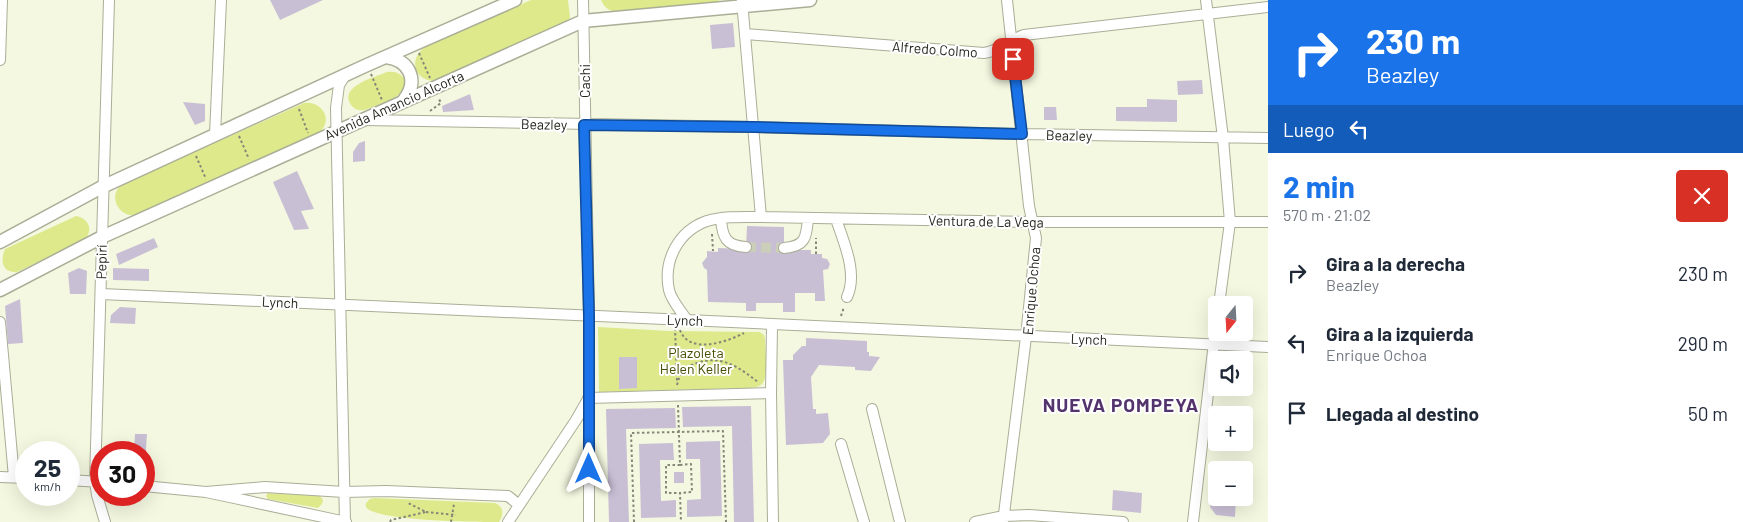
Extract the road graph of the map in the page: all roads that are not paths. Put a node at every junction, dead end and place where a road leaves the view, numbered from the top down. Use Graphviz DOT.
graph roads {
  1 [pos="2,0"];
  2 [pos="108,0"];
  3 [pos="220,0"];
  4 [pos="515,0"];
  5 [pos="583,0"];
  6 [pos="810,0"];
  7 [pos="1007,0"];
  8 [pos="1206,0"];
  9 [pos="742,4"];
  10 [pos="1268,7"];
  11 [pos="1208,13"];
  12 [pos="583,21"];
  13 [pos="746,34"];
  14 [pos="1010,40"];
  15 [pos="386,57"];
  16 [pos="0,60"];
  17 [pos="346,74"];
  18 [pos="404,100"];
  19 [pos="360,120"];
  20 [pos="584,125"];
  21 [pos="754,127"];
  22 [pos="337,131"];
  23 [pos="1022,134"];
  24 [pos="215,135"];
  25 [pos="1223,138"];
  26 [pos="1268,138"];
  27 [pos="102,187"];
  28 [pos="761,217"];
  29 [pos="721,218"];
  30 [pos="808,219"];
  31 [pos="836,219"];
  32 [pos="1033,222"];
  33 [pos="1230,222"];
  34 [pos="1268,222"];
  35 [pos="102,237"];
  36 [pos="0,242"];
  37 [pos="746,247"];
  38 [pos="784,248"];
  39 [pos="0,290"];
  40 [pos="101,294"];
  41 [pos="1220,296"];
  42 [pos="847,297"];
  43 [pos="341,305"];
  44 [pos="589,316"];
  45 [pos="680,319"];
  46 [pos="0,322"];
  47 [pos="772,325"];
  48 [pos="1026,337"];
  49 [pos="1214,341"];
  50 [pos="1214,344"];
  51 [pos="1268,347"];
  52 [pos="771,394"];
  53 [pos="588,398"];
  54 [pos="872,409"];
  55 [pos="99,441"];
  56 [pos="841,444"];
  57 [pos="0,477"];
  58 [pos="14,477"];
  59 [pos="155,487"];
  60 [pos="206,492"];
  61 [pos="344,492"];
  62 [pos="519,505"];
  63 [pos="100,506"];
  64 [pos="1003,519"];
  65 [pos="1044,520"];
  66 [pos="105,522"];
  67 [pos="345,522"];
  68 [pos="508,522"];
  69 [pos="589,522"];
  70 [pos="773,522"];
  71 [pos="864,522"];
  72 [pos="900,522"];
  73 [pos="975,522"];
  74 [pos="1122,522"];
  75 [pos="1193,522"];
  1 -- 16 [label="street"];
  2 -- 27 [label="street, Pepirí"];
  3 -- 24 [label="street"];
  4 -- 15 [label="main road"];
  5 -- 12 [label="street, Cachi"];
  6 -- 9 [label="main road, Avenida Amancio Alcorta"];
  7 -- 14 [label="street, Enrique Ochoa"];
  8 -- 11 [label="street"];
  9 -- 12 [label="main road, Avenida Amancio Alcorta"];
  9 -- 13 [label="street"];
  10 -- 11 [label="street, Alfredo Colmo"];
  11 -- 14 [label="street, Alfredo Colmo"];
  11 -- 25 [label="street"];
  12 -- 18 [label="main road, Avenida Amancio Alcorta"];
  12 -- 20 [label="street, Cachi"];
  13 -- 14 [label="street, Alfredo Colmo"];
  13 -- 21 [label="street"];
  14 -- 23 [label="street, Enrique Ochoa"];
  15 -- 17 [label="main road"];
  15 -- 18 [label="main road"];
  17 -- 22 [label="street"];
  17 -- 24 [label="main road"];
  18 -- 19 [label="main road, Avenida Amancio Alcorta"];
  19 -- 20 [label="street, Beazley"];
  19 -- 22 [label="main road, Avenida Amancio Alcorta"];
  20 -- 21 [label="street, Beazley"];
  20 -- 44 [label="street, Cachi"];
  21 -- 23 [label="street, Beazley"];
  21 -- 28 [label="street"];
  22 -- 35 [label="main road, Avenida Amancio Alcorta"];
  22 -- 43 [label="street"];
  23 -- 25 [label="street, Beazley"];
  23 -- 32 [label="street, Enrique Ochoa"];
  24 -- 27 [label="main road"];
  25 -- 26 [label="street, Beazley"];
  25 -- 33 [label="street"];
  27 -- 35 [label="street, Pepirí"];
  27 -- 36 [label="main road"];
  28 -- 29 [label="street, Ventura de La Vega"];
  28 -- 30 [label="street, Ventura de La Vega"];
  29 -- 37 [label="street"];
  29 -- 45 [label="street, Ventura de La Vega"];
  30 -- 31 [label="street, Ventura de La Vega"];
  30 -- 38 [label="street"];
  31 -- 32 [label="street, Ventura de La Vega"];
  31 -- 42 [label="street"];
  32 -- 33 [label="street, Ventura de La Vega"];
  32 -- 48 [label="street, Enrique Ochoa"];
  33 -- 34 [label="street, Ventura de La Vega"];
  33 -- 41 [label="street"];
  35 -- 39 [label="main road, Avenida Amancio Alcorta"];
  35 -- 40 [label="street, Pepirí"];
  40 -- 43 [label="street, Lynch"];
  40 -- 55 [label="street, Pepirí"];
  43 -- 44 [label="street, Lynch"];
  43 -- 61 [label="street"];
  44 -- 45 [label="street, Lynch"];
  44 -- 53 [label="street, Cachi"];
  45 -- 47 [label="street, Lynch"];
  46 -- 58 [label="street"];
  47 -- 48 [label="street, Lynch"];
  47 -- 52 [label="street"];
  48 -- 50 [label="street, Lynch"];
  48 -- 64 [label="street, Enrique Ochoa"];
  49 -- 50 [label="street"];
  50 -- 51 [label="street, Lynch"];
  50 -- 75 [label="street"];
  52 -- 53 [label="street"];
  52 -- 70 [label="street"];
  53 -- 62 [label="street"];
  53 -- 69 [label="street, Cachi"];
  54 -- 72 [label="street"];
  56 -- 71 [label="street"];
  57 -- 58 [label="street"];
  59 -- 60 [label="street"];
  60 -- 61 [label="street"];
  60 -- 67 [label="street"];
  61 -- 62 [label="street"];
  61 -- 67 [label="street"];
  62 -- 68 [label="street"];
  63 -- 66 [label="street, Pepirí"];
  64 -- 65 [label="street"];
  64 -- 73 [label="street"];
  65 -- 74 [label="street"];
}
